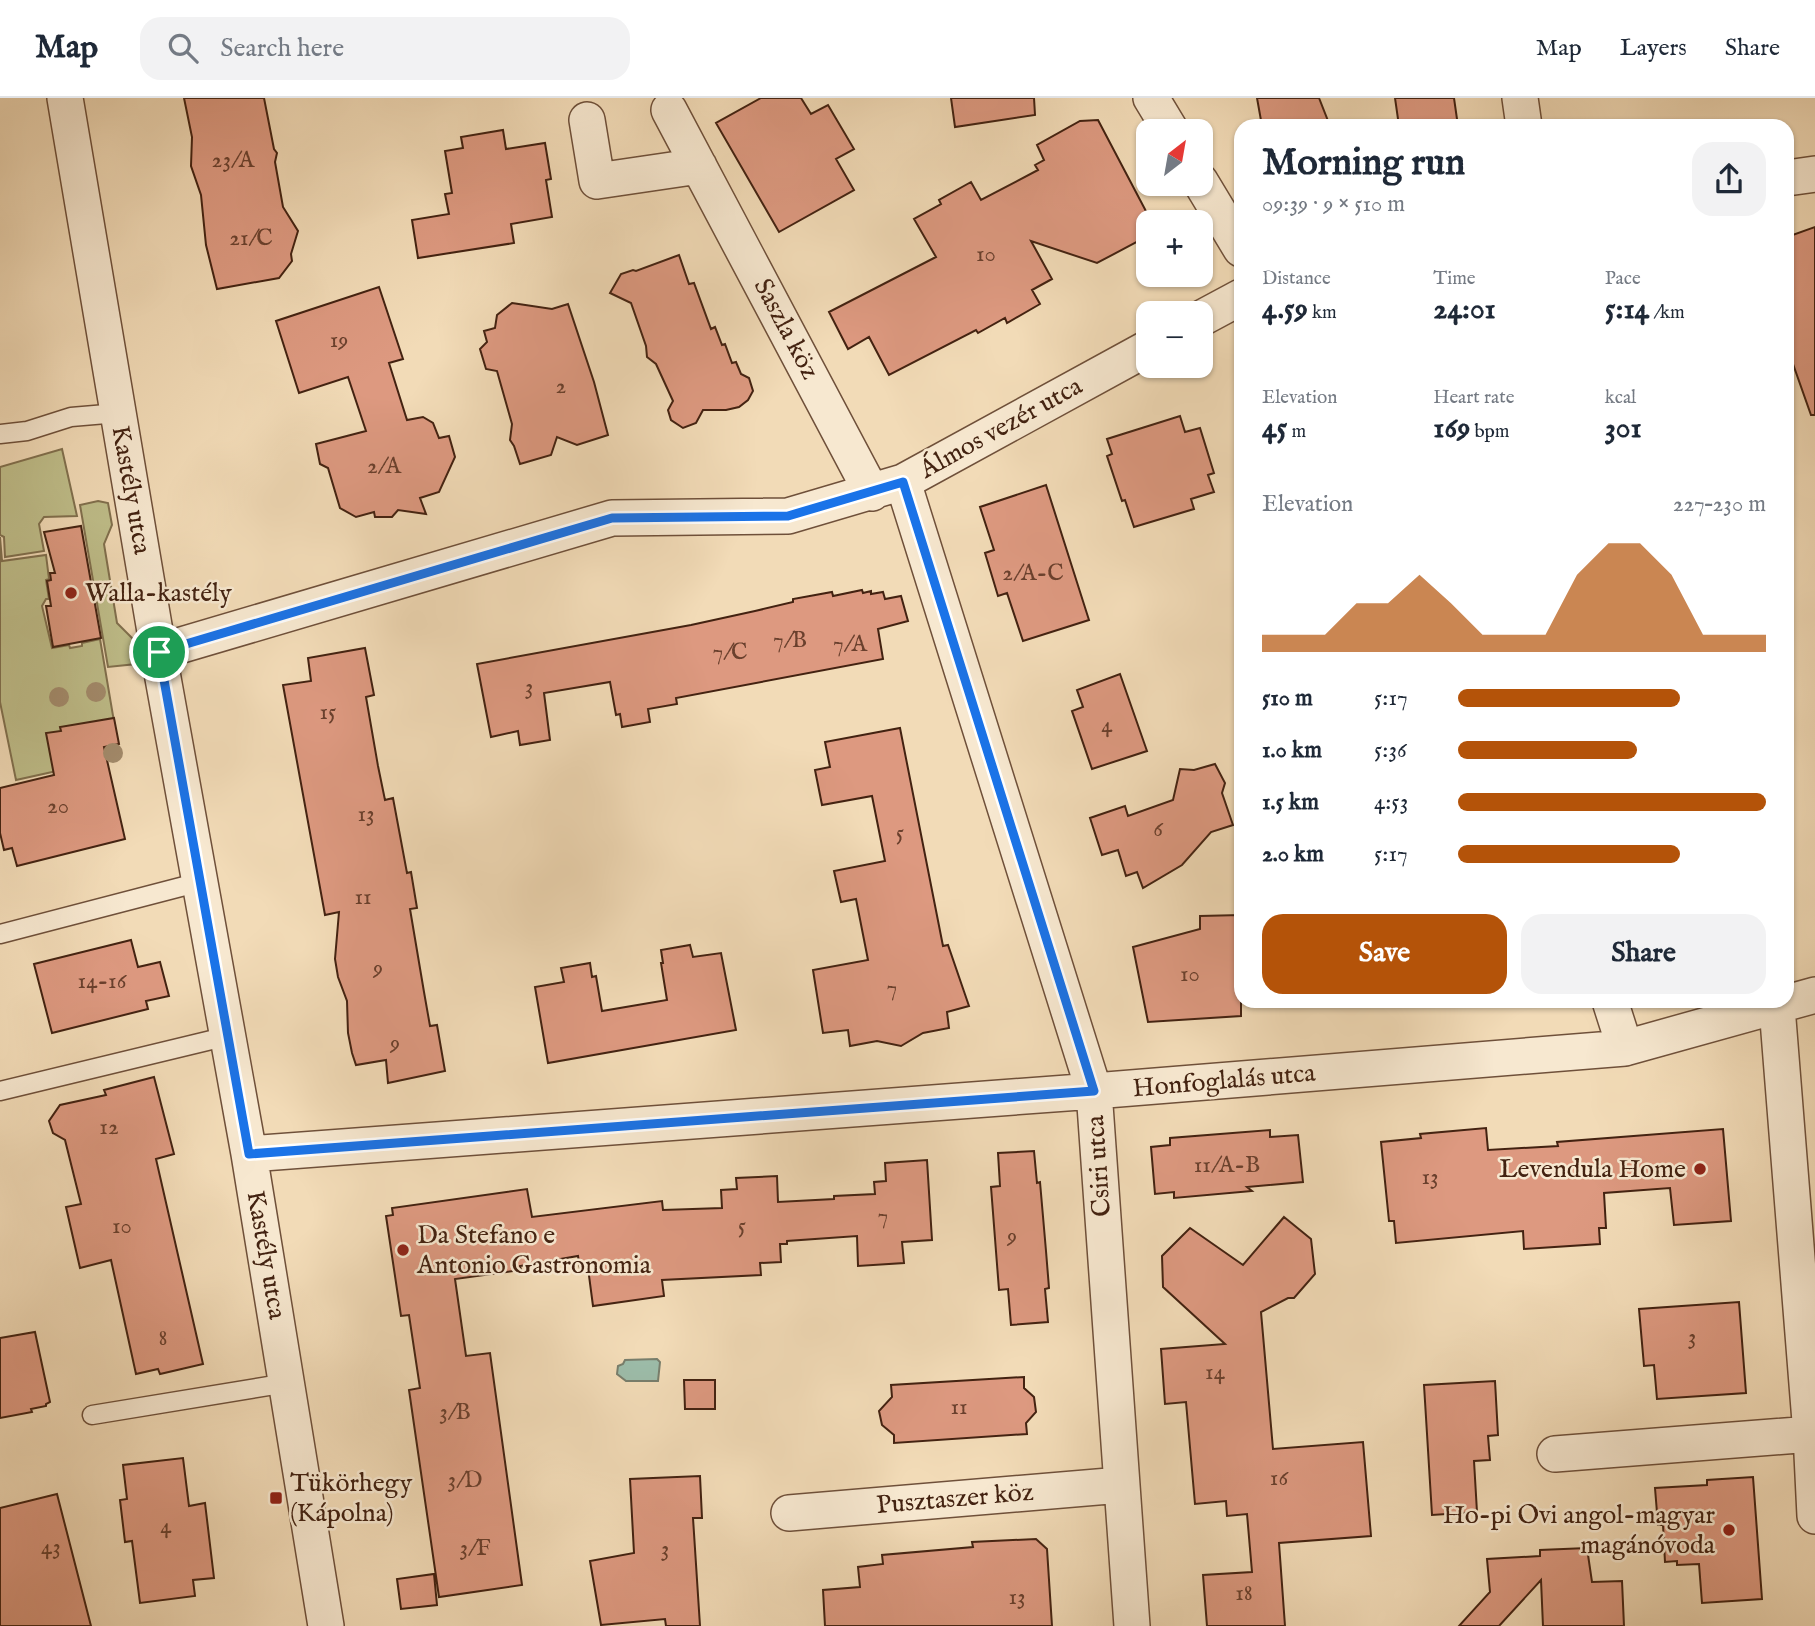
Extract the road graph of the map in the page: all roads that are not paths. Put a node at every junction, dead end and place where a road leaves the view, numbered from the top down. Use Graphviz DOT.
graph roads {
  1 [pos="65,98"];
  2 [pos="1151,98"];
  3 [pos="1520,98"];
  4 [pos="669,110"];
  5 [pos="1164,119"];
  6 [pos="1523,119"];
  7 [pos="587,120"];
  8 [pos="699,166"];
  9 [pos="1815,174"];
  10 [pos="1794,177"];
  11 [pos="1209,196"];
  12 [pos="1234,237"];
  13 [pos="1234,301"];
  14 [pos="1213,312"];
  15 [pos="1136,354"];
  16 [pos="118,413"];
  17 [pos="0,434"];
  18 [pos="888,488"];
  19 [pos="159,652"];
  20 [pos="200,882"];
  21 [pos="0,934"];
  22 [pos="1815,995"];
  23 [pos="1794,1002"];
  24 [pos="1612,1008"];
  25 [pos="1773,1008"];
  26 [pos="1777,1008"];
  27 [pos="228,1037"];
  28 [pos="1625,1048"];
  29 [pos="0,1091"];
  30 [pos="1094,1091"];
  31 [pos="249,1154"];
  32 [pos="287,1383"];
  33 [pos="92,1415"];
  34 [pos="1811,1434"];
  35 [pos="1555,1454"];
  36 [pos="1121,1485"];
  37 [pos="789,1513"];
  38 [pos="1815,1516"];
  39 [pos="326,1626"];
  40 [pos="1132,1626"];
  1 -- 16 [label="street, Kastély utca"];
  2 -- 5 [label="street"];
  3 -- 6 [label="street"];
  4 -- 8 [label="street, Saszla köz"];
  7 -- 8 [label="street"];
  8 -- 18 [label="street, Saszla köz"];
  9 -- 10 [label="street"];
  11 -- 12 [label="street"];
  13 -- 14 [label="street"];
  15 -- 18 [label="street, Álmos vezér utca"];
  16 -- 17 [label="lane"];
  16 -- 19 [label="street, Kastély utca"];
  18 -- 19 [label="street, Álmos vezér utca"];
  18 -- 30 [label="street, Csiri utca"];
  19 -- 20 [label="street, Kastély utca"];
  20 -- 21 [label="lane"];
  20 -- 27 [label="street, Kastély utca"];
  22 -- 23 [label="street, Honfoglalás utca"];
  24 -- 28 [label="street"];
  25 -- 28 [label="street, Honfoglalás utca"];
  26 -- 34 [label="street"];
  27 -- 29 [label="lane"];
  27 -- 31 [label="street, Kastély utca"];
  28 -- 30 [label="street, Honfoglalás utca"];
  30 -- 31 [label="street, Honfoglalás utca"];
  30 -- 36 [label="street, Csiri utca"];
  31 -- 32 [label="street, Kastély utca"];
  32 -- 33 [label="lane"];
  32 -- 39 [label="street, Kastély utca"];
  34 -- 35 [label="street"];
  34 -- 38 [label="street"];
  36 -- 37 [label="street, Pusztaszer köz"];
  36 -- 40 [label="street, Csiri utca"];
}
